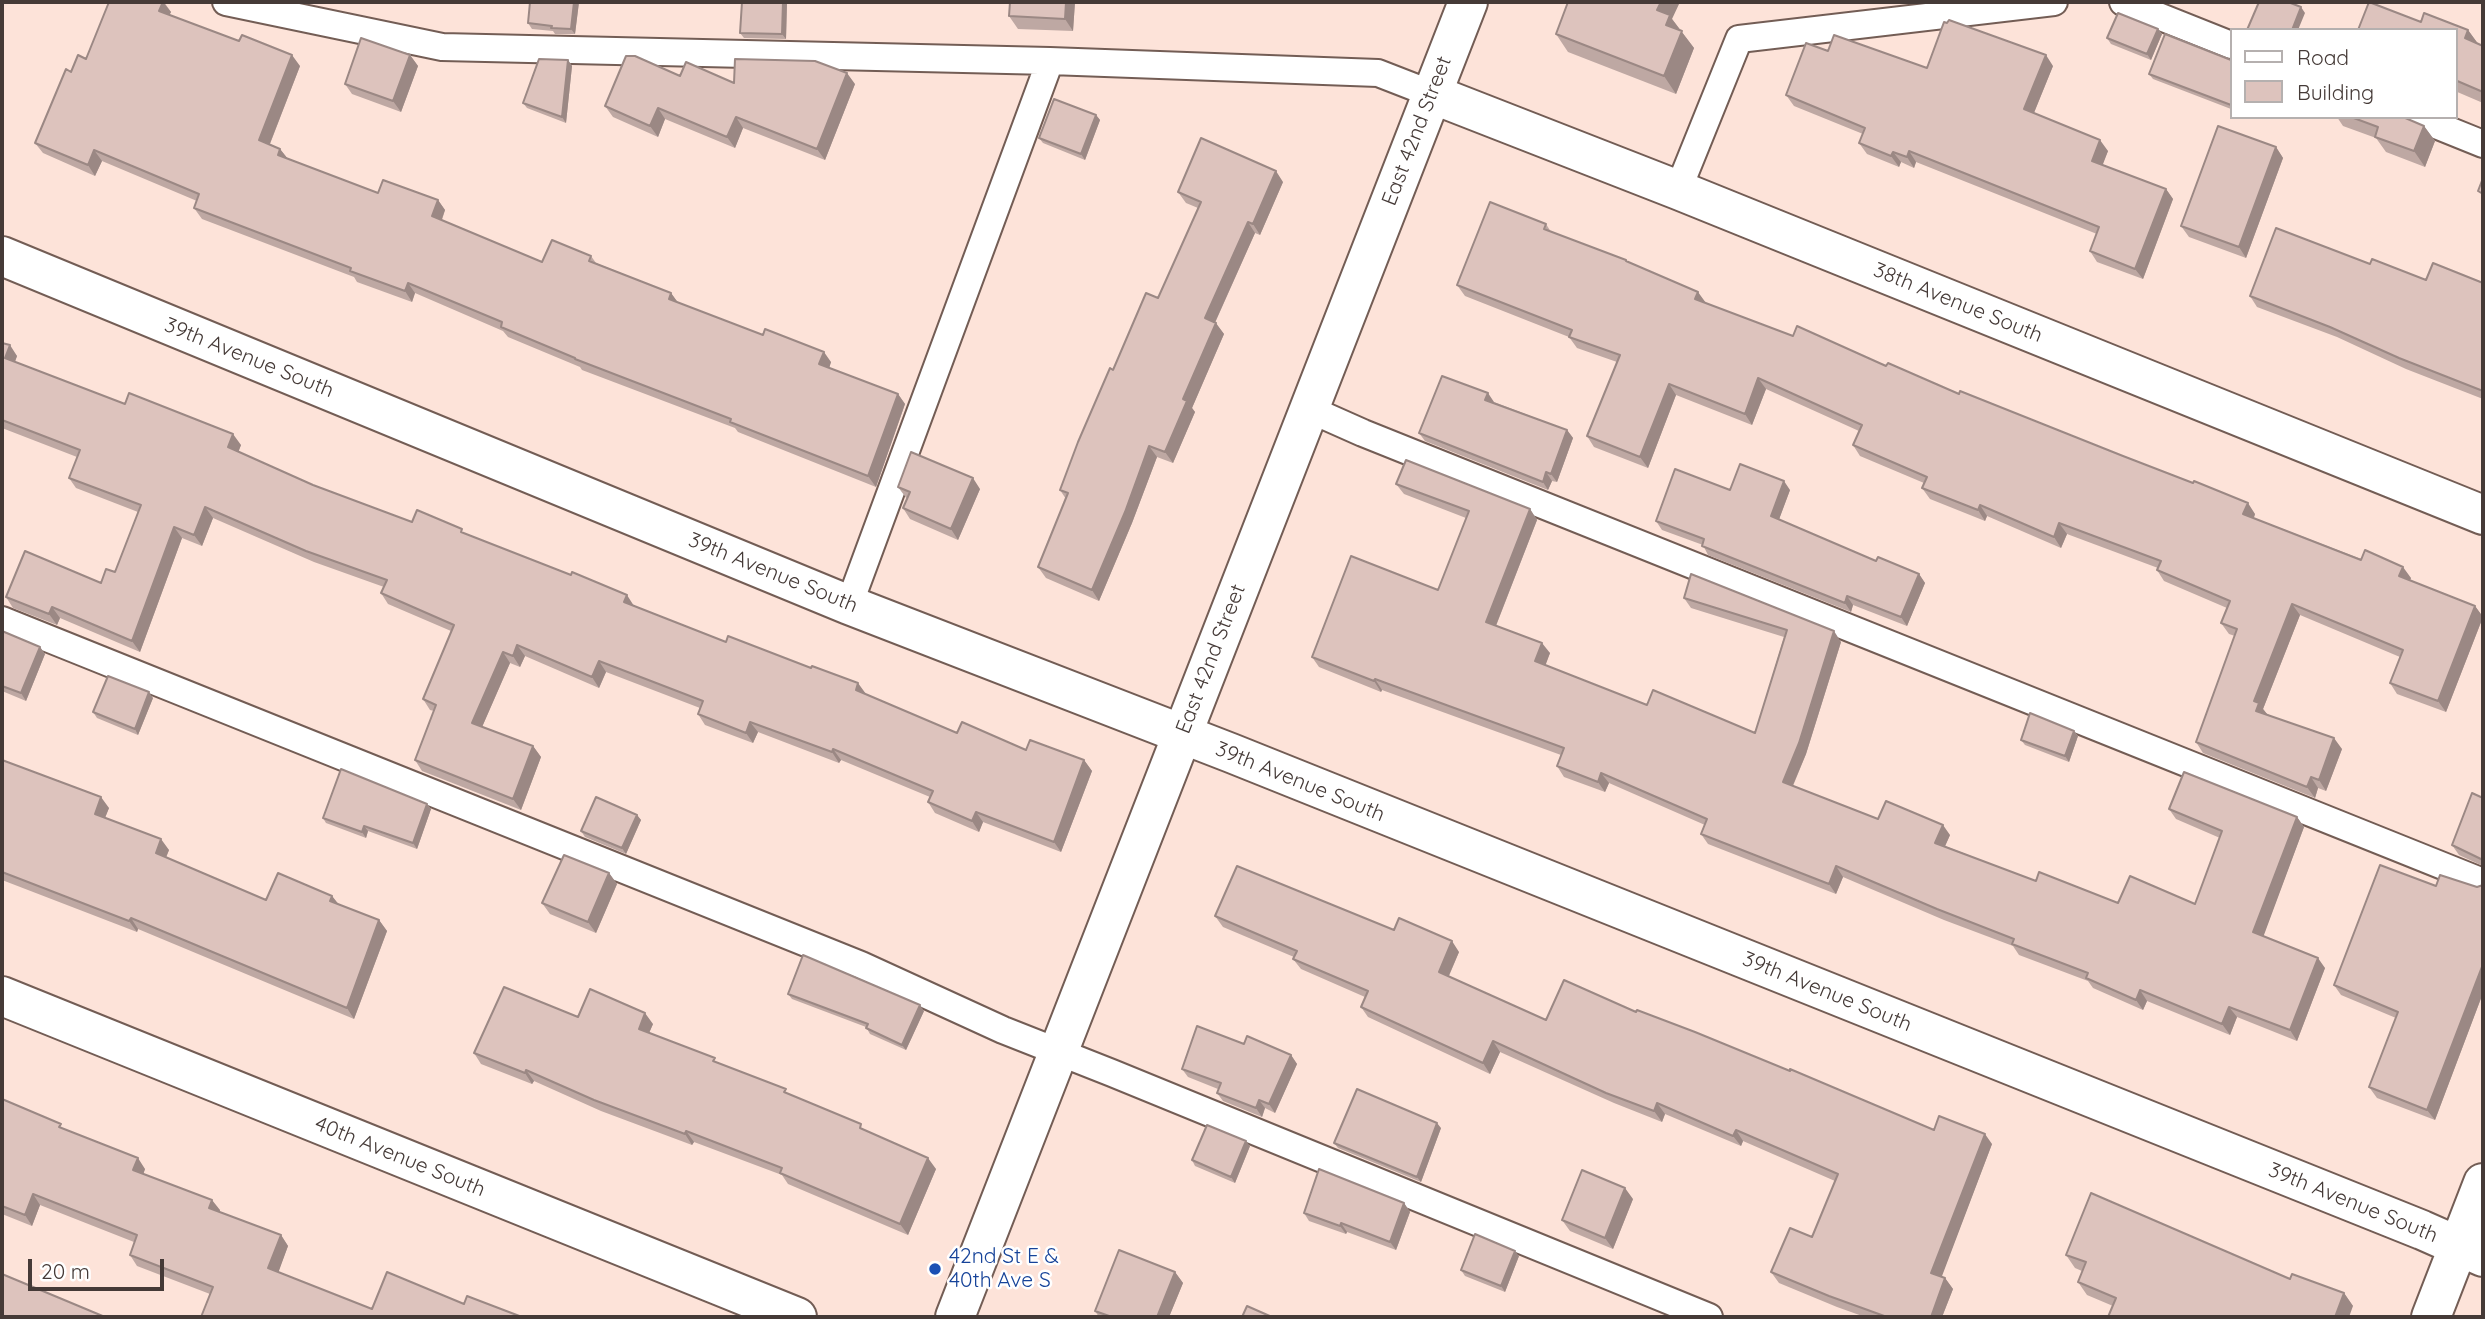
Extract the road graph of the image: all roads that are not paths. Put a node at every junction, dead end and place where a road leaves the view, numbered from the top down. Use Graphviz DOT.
graph roads {
  1 [pos="226,2"];
  2 [pos="1468,2"];
  3 [pos="2054,2"];
  4 [pos="2123,2"];
  5 [pos="2230,45"];
  6 [pos="1050,61"];
  7 [pos="1432,94"];
  8 [pos="2421,119"];
  9 [pos="2483,144"];
  10 [pos="1678,190"];
  11 [pos="2,256"];
  12 [pos="1309,409"];
  13 [pos="2483,515"];
  14 [pos="849,605"];
  15 [pos="2,620"];
  16 [pos="1182,735"];
  17 [pos="2483,883"];
  18 [pos="2,996"];
  19 [pos="1058,1054"];
  20 [pos="2483,1183"];
  21 [pos="2471,1252"];
  22 [pos="797,1317"];
  23 [pos="955,1317"];
  24 [pos="1709,1317"];
  25 [pos="2431,1317"];
  1 -- 6 [label="lane"];
  2 -- 7 [label="street, East 42nd Street"];
  3 -- 10 [label="lane"];
  4 -- 5 [label="lane"];
  6 -- 7 [label="lane"];
  6 -- 14 [label="lane"];
  7 -- 10 [label="street, 38th Avenue South"];
  7 -- 12 [label="street, East 42nd Street"];
  8 -- 9 [label="lane"];
  10 -- 13 [label="street, 38th Avenue South"];
  11 -- 14 [label="street, 39th Avenue South"];
  12 -- 16 [label="street, East 42nd Street"];
  12 -- 17 [label="lane"];
  14 -- 16 [label="street, 39th Avenue South"];
  15 -- 19 [label="lane"];
  16 -- 19 [label="street, East 42nd Street"];
  16 -- 21 [label="street, 39th Avenue South"];
  18 -- 22 [label="street, 40th Avenue South"];
  19 -- 23 [label="street, East 42nd Street"];
  19 -- 24 [label="lane"];
  20 -- 21 [label="street"];
  21 -- 25 [label="street"];
}
